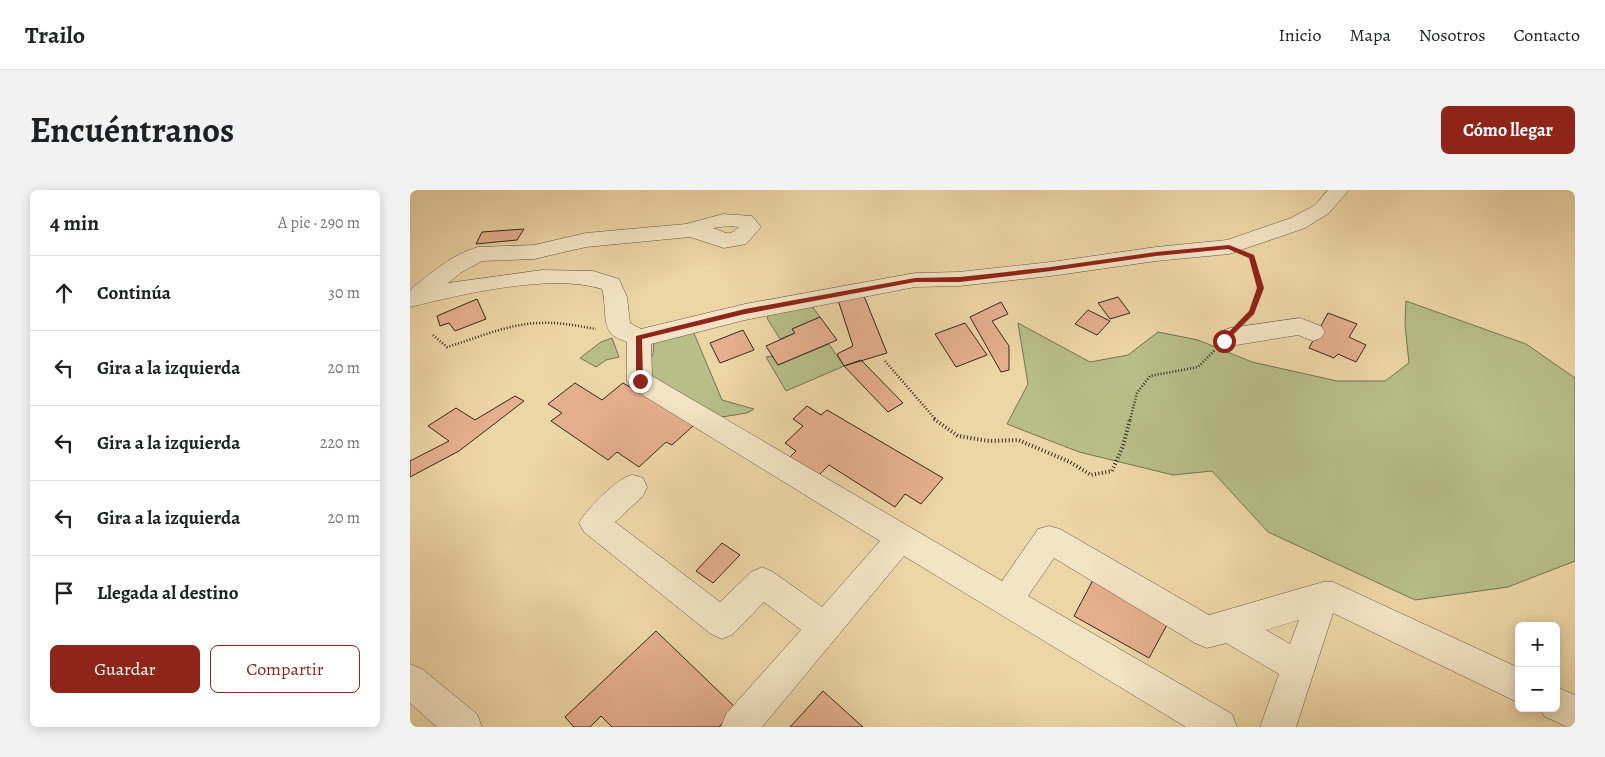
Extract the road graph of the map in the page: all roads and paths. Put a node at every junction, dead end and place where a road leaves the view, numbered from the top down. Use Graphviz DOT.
graph roads {
  1 [pos="1339,190"];
  2 [pos="690,230"];
  3 [pos="1229,247"];
  4 [pos="412,299"];
  5 [pos="1313,332"];
  6 [pos="629,333"];
  7 [pos="433,335"];
  8 [pos="1230,337"];
  9 [pos="885,360"];
  10 [pos="633,487"];
  11 [pos="901,538"];
  12 [pos="1323,597"];
  13 [pos="1007,601"];
  14 [pos="1228,626"];
  15 [pos="824,628"];
  16 [pos="1300,667"];
  17 [pos="410,681"];
  18 [pos="1515,684"];
  19 [pos="1560,706"];
  20 [pos="1575,713"];
  21 [pos="464,727"];
  22 [pos="739,727"];
  23 [pos="1220,727"];
  24 [pos="1278,727"];
  1 -- 3 [label="street"];
  2 -- 4 [label="street"];
  3 -- 6 [label="street"];
  3 -- 8 [label="path"];
  4 -- 6 [label="street"];
  5 -- 8 [label="street"];
  6 -- 7 [label="path"];
  6 -- 11 [label="street"];
  8 -- 9 [label="path"];
  10 -- 15 [label="street"];
  11 -- 13 [label="street"];
  11 -- 15 [label="street"];
  12 -- 14 [label="street"];
  12 -- 16 [label="street"];
  12 -- 18 [label="street"];
  13 -- 14 [label="street"];
  13 -- 23 [label="street"];
  14 -- 16 [label="street"];
  15 -- 22 [label="street"];
  16 -- 24 [label="street"];
  17 -- 21 [label="street"];
  19 -- 20 [label="street"];
}
